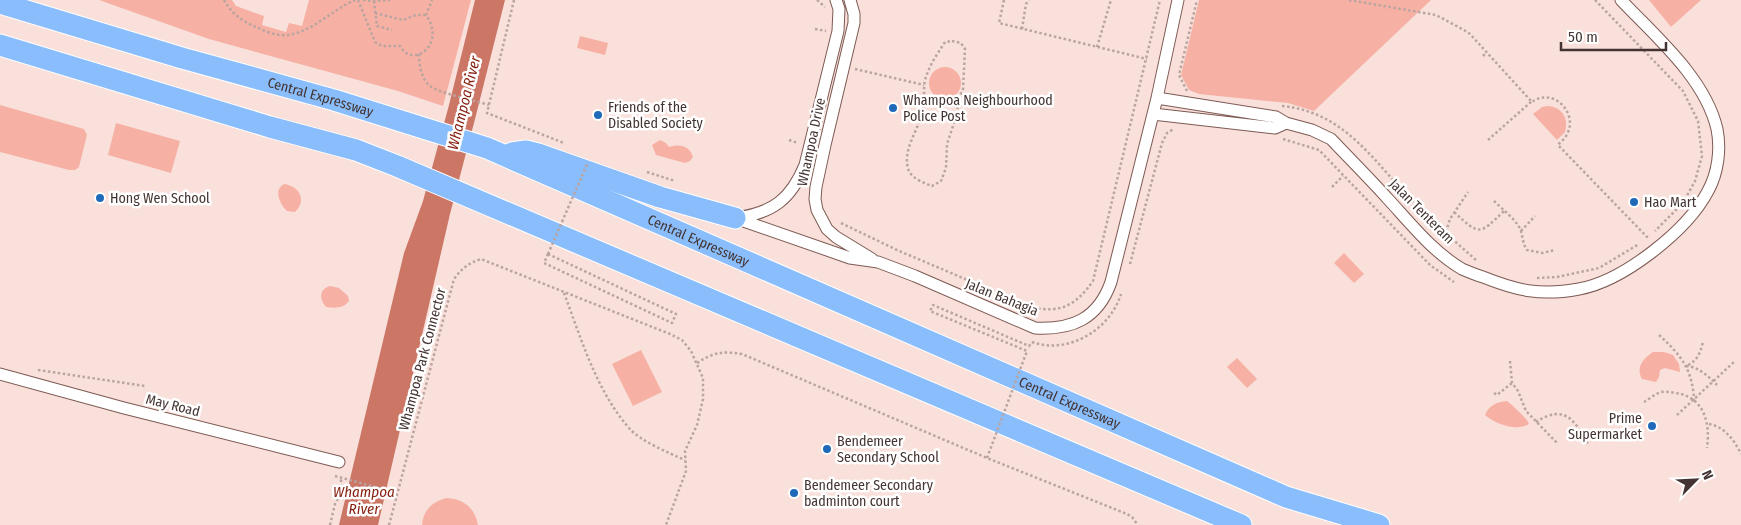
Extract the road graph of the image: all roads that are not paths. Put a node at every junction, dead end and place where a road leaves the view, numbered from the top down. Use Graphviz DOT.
graph roads {
  1 [pos="40,0"];
  2 [pos="836,0"];
  3 [pos="850,0"];
  4 [pos="1178,0"];
  5 [pos="1621,0"];
  6 [pos="0,3"];
  7 [pos="0,45"];
  8 [pos="182,58"];
  9 [pos="1156,98"];
  10 [pos="1153,114"];
  11 [pos="1286,123"];
  12 [pos="495,151"];
  13 [pos="735,218"];
  14 [pos="878,262"];
  15 [pos="0,374"];
  16 [pos="339,462"];
  17 [pos="1241,525"];
  18 [pos="1378,525"];
  1 -- 8 [label="highway"];
  2 -- 13 [label="street, Whampoa Drive"];
  3 -- 14 [label="street, Whampoa Drive"];
  4 -- 9 [label="street, Jalan Bahagia"];
  5 -- 11 [label="street, Jalan Tenteram"];
  6 -- 8 [label="highway, Central Expressway"];
  7 -- 17 [label="highway"];
  8 -- 12 [label="highway, Central Expressway"];
  9 -- 10 [label="street, Jalan Bahagia"];
  9 -- 11 [label="street, Jalan Tenteram"];
  10 -- 11 [label="street, Jalan Tenteram"];
  10 -- 14 [label="street, Jalan Bahagia"];
  12 -- 13 [label="highway"];
  12 -- 18 [label="highway, Central Expressway"];
  13 -- 14 [label="street, Jalan Bahagia"];
  15 -- 16 [label="street, May Road"];
}
